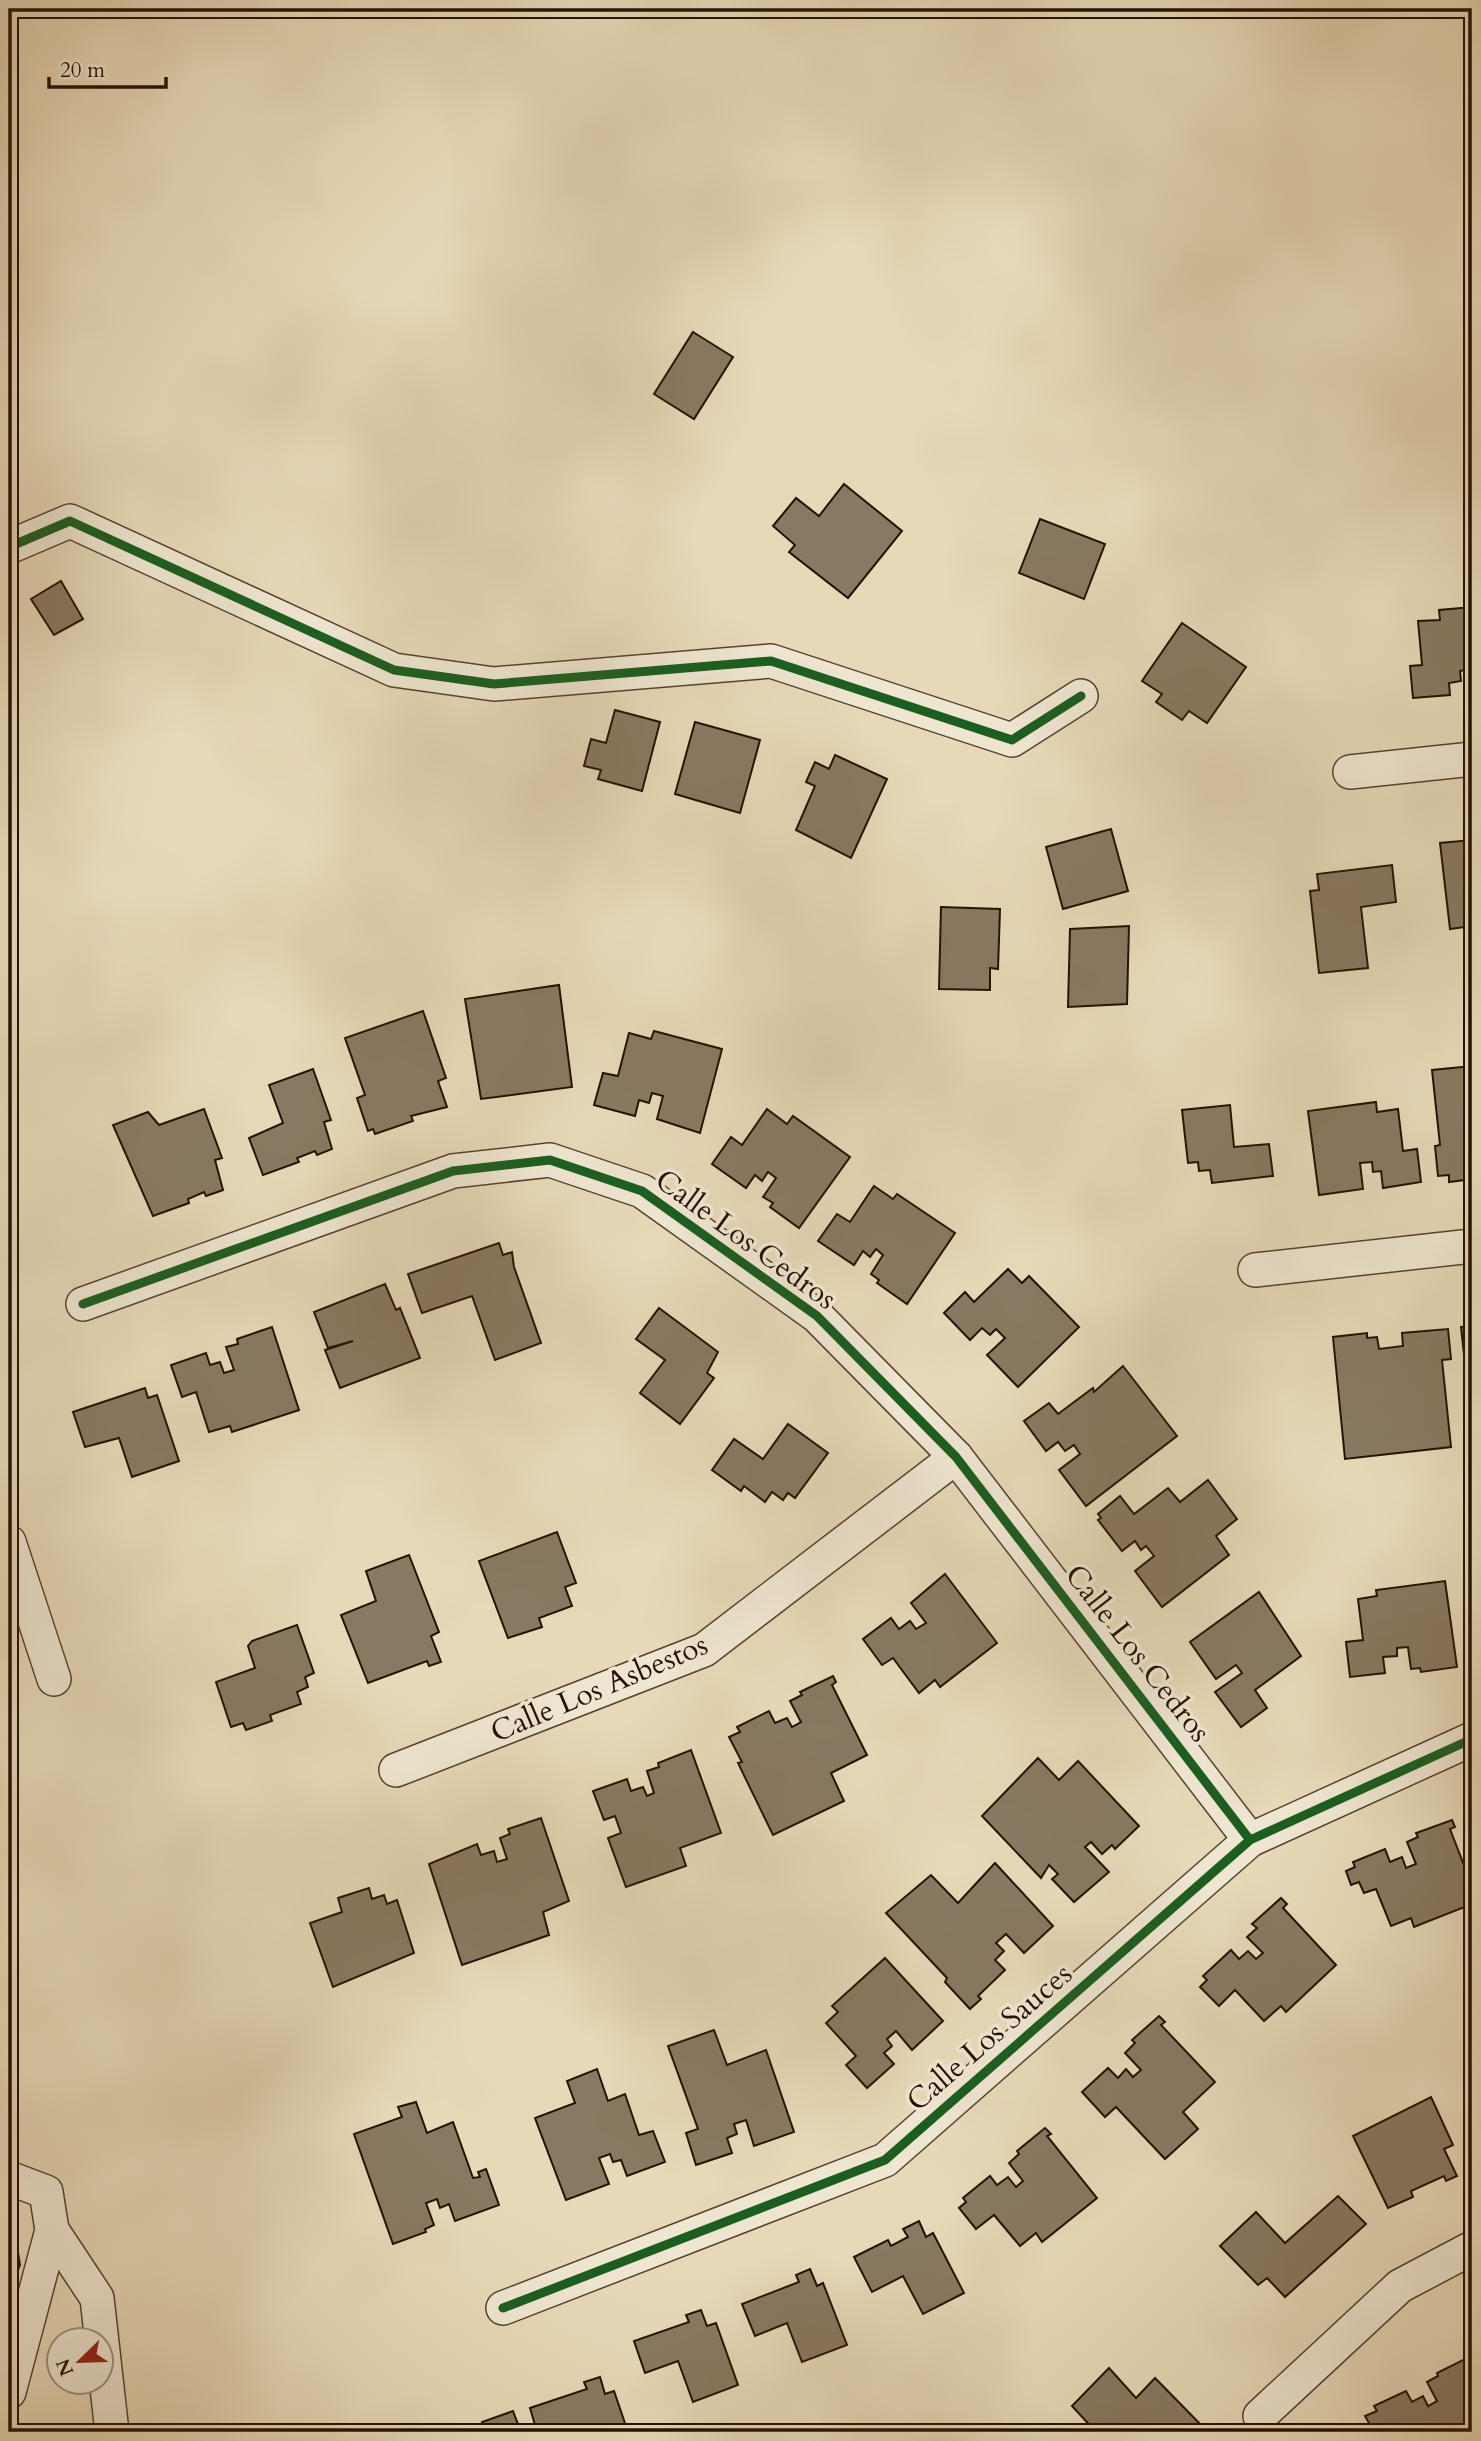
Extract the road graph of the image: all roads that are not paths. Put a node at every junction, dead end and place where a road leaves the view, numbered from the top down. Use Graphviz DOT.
graph roads {
  1 [pos="9,547"];
  2 [pos="1081,696"];
  3 [pos="1472,759"];
  4 [pos="1350,772"];
  5 [pos="1472,1246"];
  6 [pos="1255,1270"];
  7 [pos="83,1304"];
  8 [pos="956,1457"];
  9 [pos="9,1542"];
  10 [pos="54,1679"];
  11 [pos="1472,1739"];
  12 [pos="396,1770"];
  13 [pos="1250,1840"];
  14 [pos="9,2178"];
  15 [pos="52,2230"];
  16 [pos="1472,2248"];
  17 [pos="503,2308"];
  18 [pos="9,2392"];
  19 [pos="1260,2416"];
  20 [pos="112,2432"];
  1 -- 2 [label="street"];
  3 -- 4 [label="street"];
  5 -- 6 [label="street"];
  7 -- 8 [label="street, Calle Los Cedros"];
  8 -- 12 [label="street, Calle Los Asbestos"];
  8 -- 13 [label="street, Calle Los Cedros"];
  9 -- 10 [label="street"];
  11 -- 13 [label="street, Calle Los Sauces"];
  13 -- 17 [label="street, Calle Los Sauces"];
  14 -- 15 [label="street"];
  15 -- 18 [label="street"];
  15 -- 20 [label="street"];
  16 -- 19 [label="street"];
}
